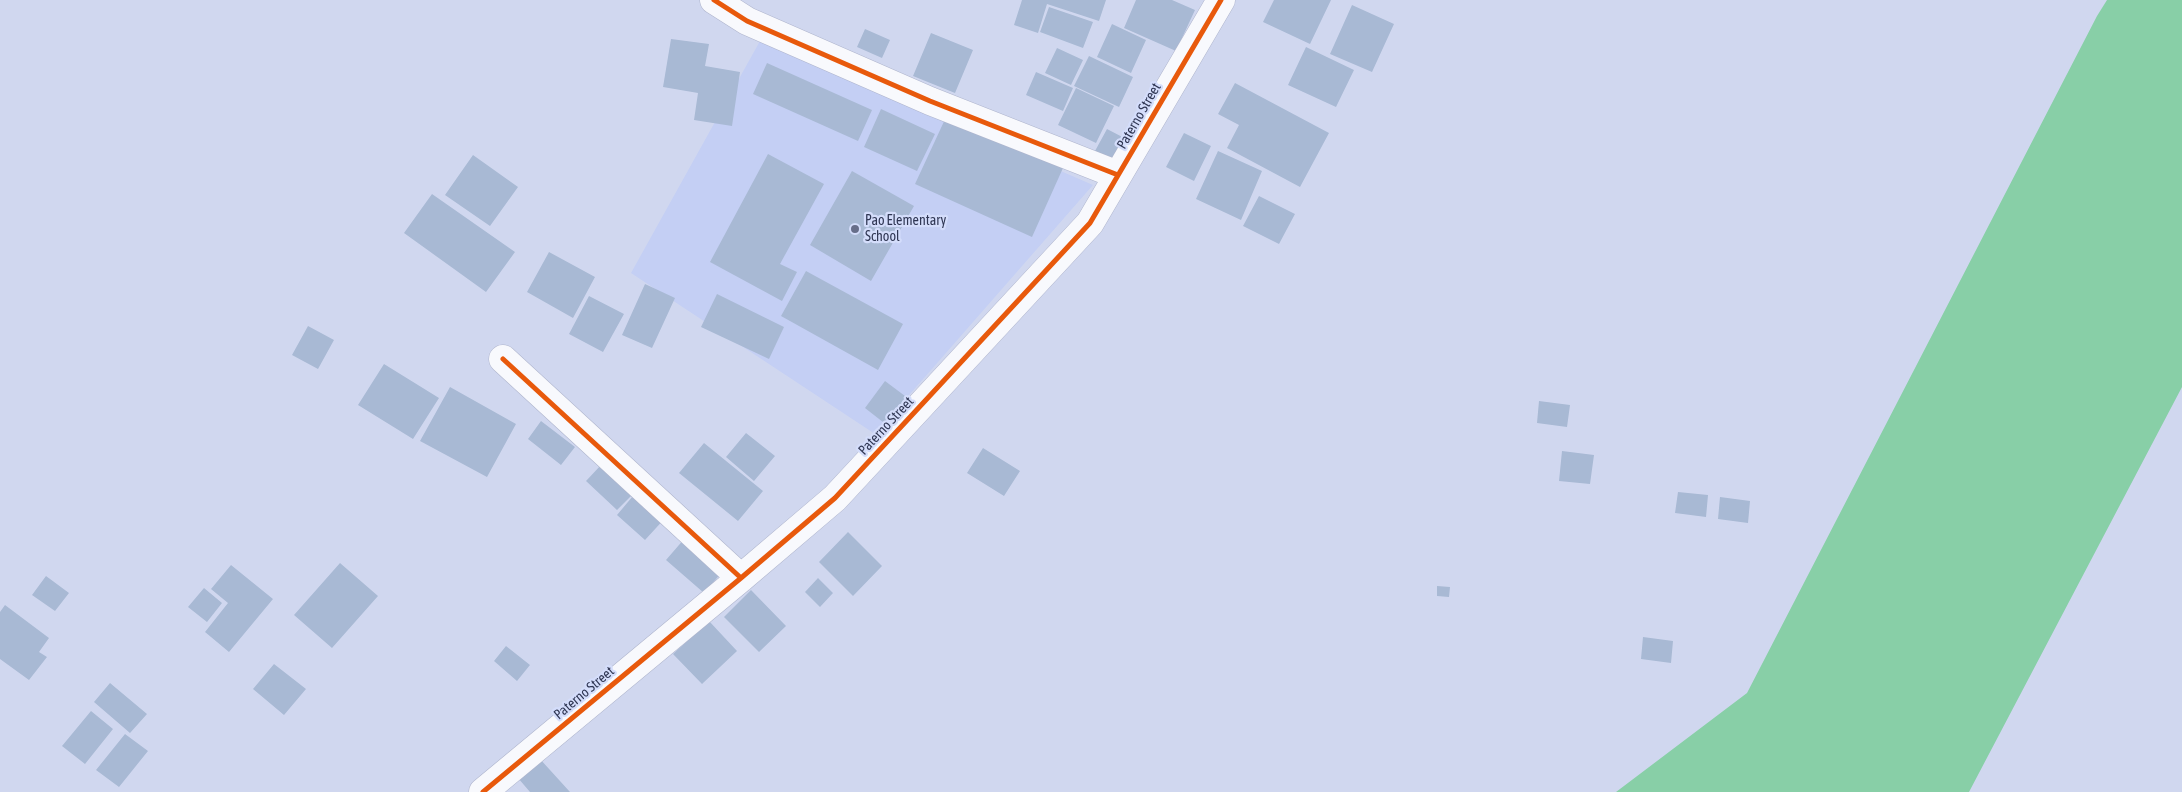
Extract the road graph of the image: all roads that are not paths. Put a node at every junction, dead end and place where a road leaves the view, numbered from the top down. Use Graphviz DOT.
graph roads {
  1 [pos="714,0"];
  2 [pos="1221,0"];
  3 [pos="1118,174"];
  4 [pos="503,359"];
  5 [pos="741,578"];
  6 [pos="483,792"];
  1 -- 3 [label="street"];
  2 -- 3 [label="street, Paterno Street"];
  3 -- 5 [label="street, Paterno Street"];
  4 -- 5 [label="street"];
  5 -- 6 [label="street, Paterno Street"];
}
